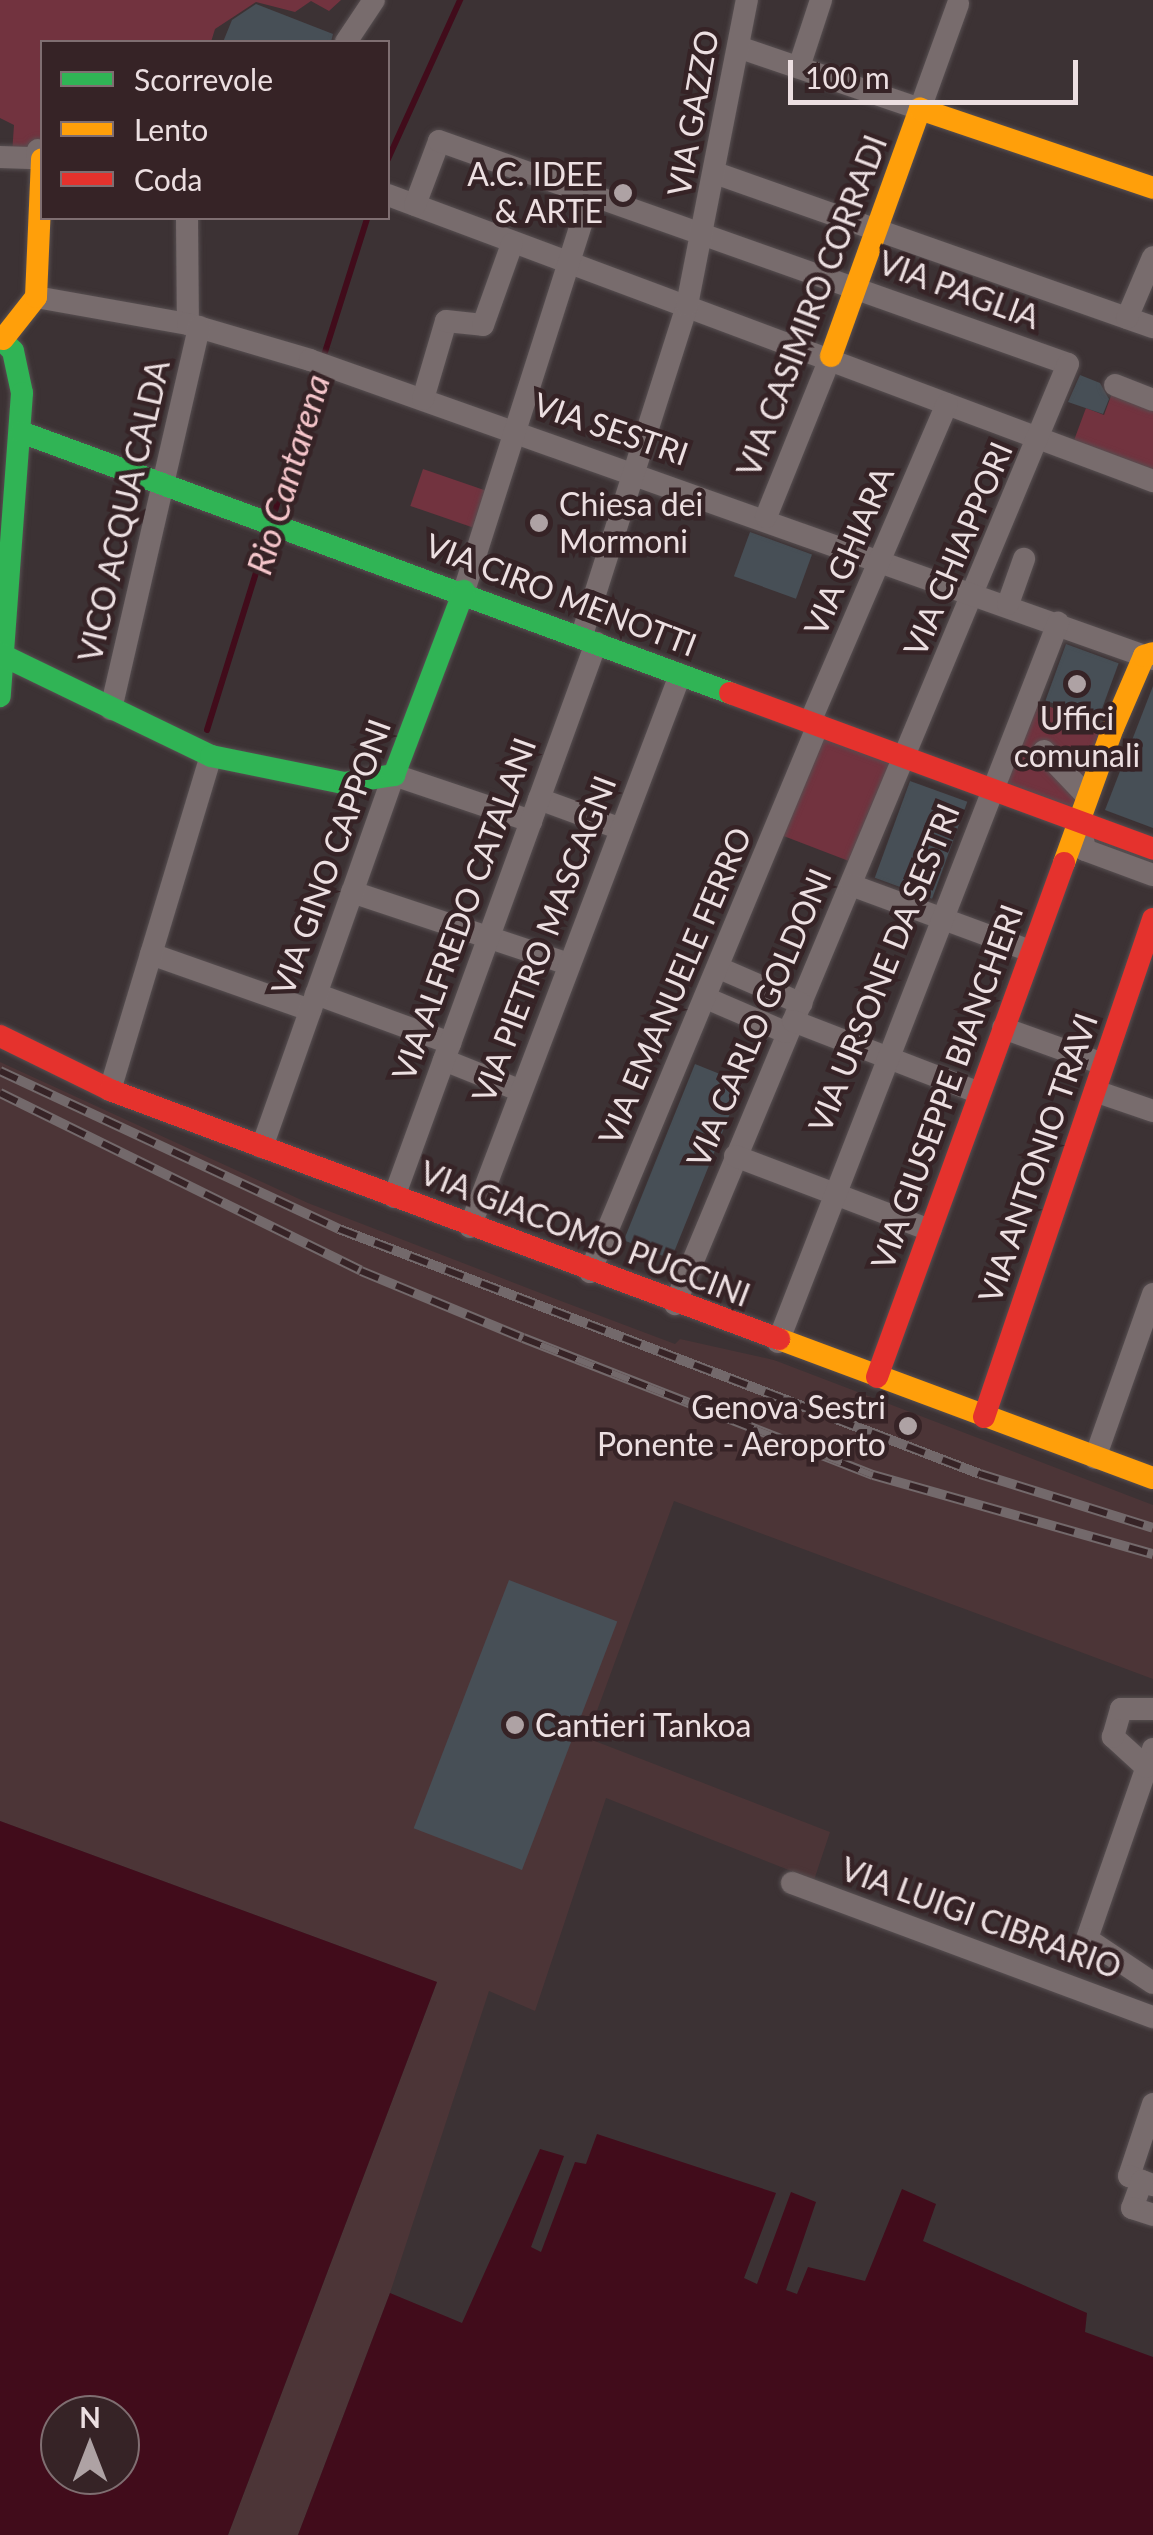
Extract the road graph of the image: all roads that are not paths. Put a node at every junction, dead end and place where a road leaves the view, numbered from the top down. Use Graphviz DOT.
graph roads {
  1 [pos="374,0"];
  2 [pos="747,0"];
  3 [pos="821,0"];
  4 [pos="958,4"];
  5 [pos="347,40"];
  6 [pos="738,47"];
  7 [pos="799,67"];
  8 [pos="920,109"];
  9 [pos="39,156"];
  10 [pos="0,157"];
  11 [pos="718,174"];
  12 [pos="1153,188"];
  13 [pos="591,193"];
  14 [pos="390,195"];
  15 [pos="415,205"];
  16 [pos="188,220"];
  17 [pos="877,230"];
  18 [pos="703,237"];
  19 [pos="512,244"];
  20 [pos="1153,257"];
  21 [pos="572,268"];
  22 [pos="856,286"];
  23 [pos="36,298"];
  24 [pos="686,305"];
  25 [pos="1126,318"];
  26 [pos="193,326"];
  27 [pos="1153,327"];
  28 [pos="9,349"];
  29 [pos="831,356"];
  30 [pos="1068,364"];
  31 [pos="1115,385"];
  32 [pos="423,398"];
  33 [pos="1153,400"];
  34 [pos="947,404"];
  35 [pos="10,428"];
  36 [pos="516,430"];
  37 [pos="1039,440"];
  38 [pos="636,472"];
  39 [pos="162,482"];
  40 [pos="1153,482"];
  41 [pos="766,518"];
  42 [pos="882,558"];
  43 [pos="1024,560"];
  44 [pos="464,591"];
  45 [pos="978,593"];
  46 [pos="1008,604"];
  47 [pos="1058,623"];
  48 [pos="589,641"];
  49 [pos="2,655"];
  50 [pos="1150,656"];
  51 [pos="680,676"];
  52 [pos="0,696"];
  53 [pos="111,709"];
  54 [pos="814,724"];
  55 [pos="1044,751"];
  56 [pos="211,756"];
  57 [pos="902,757"];
  58 [pos="394,775"];
  59 [pos="995,790"];
  60 [pos="1087,796"];
  61 [pos="535,810"];
  62 [pos="1078,820"];
  63 [pos="621,828"];
  64 [pos="1153,849"];
  65 [pos="1153,875"];
  66 [pos="850,886"];
  67 [pos="352,892"];
  68 [pos="939,920"];
  69 [pos="1153,920"];
  70 [pos="488,937"];
  71 [pos="1030,952"];
  72 [pos="151,954"];
  73 [pos="570,964"];
  74 [pos="719,968"];
  75 [pos="706,998"];
  76 [pos="313,1002"];
  77 [pos="794,1019"];
  78 [pos="1003,1028"];
  79 [pos="0,1036"];
  80 [pos="447,1052"];
  81 [pos="884,1055"];
  82 [pos="1103,1064"];
  83 [pos="110,1090"];
  84 [pos="521,1091"];
  85 [pos="1094,1091"];
  86 [pos="980,1093"];
  87 [pos="1153,1111"];
  88 [pos="262,1147"];
  89 [pos="735,1156"];
  90 [pos="830,1192"];
  91 [pos="394,1197"];
  92 [pos="470,1227"];
  93 [pos="930,1230"];
  94 [pos="590,1272"];
  95 [pos="1153,1294"];
  96 [pos="675,1304"];
  97 [pos="778,1342"];
  98 [pos="877,1377"];
  99 [pos="984,1417"];
  100 [pos="1095,1458"];
  101 [pos="1153,1478"];
  102 [pos="1153,1709"];
  103 [pos="1150,1758"];
  104 [pos="792,1883"];
  105 [pos="1153,1983"];
  106 [pos="1151,2012"];
  107 [pos="1153,2104"];
  108 [pos="1147,2183"];
  109 [pos="1153,2216"];
  1 -- 5 [label="street"];
  2 -- 6 [label="street, VIA GAZZO"];
  3 -- 7 [label="street"];
  4 -- 8 [label="street, VIA CASIMIRO CORRADI"];
  6 -- 7 [label="street"];
  6 -- 11 [label="street, VIA GAZZO"];
  7 -- 8 [label="street"];
  8 -- 12 [label="street"];
  8 -- 17 [label="street, VIA CASIMIRO CORRADI"];
  9 -- 10 [label="street"];
  9 -- 23 [label="street"];
  11 -- 17 [label="street"];
  11 -- 18 [label="street, VIA GAZZO"];
  13 -- 15 [label="street, VIA PAGLIA"];
  13 -- 18 [label="street, VIA PAGLIA"];
  13 -- 21 [label="street"];
  14 -- 15 [label="street"];
  15 -- 19 [label="street"];
  16 -- 26 [label="street, VICO ACQUA CALDA"];
  17 -- 22 [label="street, VIA CASIMIRO CORRADI"];
  17 -- 25 [label="street"];
  18 -- 22 [label="street, VIA PAGLIA"];
  18 -- 24 [label="street, VIA GAZZO"];
  19 -- 21 [label="street"];
  19 -- 32 [label="street"];
  20 -- 25 [label="street"];
  21 -- 24 [label="street"];
  21 -- 36 [label="street"];
  22 -- 29 [label="street, VIA CASIMIRO CORRADI"];
  22 -- 30 [label="street, VIA PAGLIA"];
  23 -- 26 [label="street, VIA SESTRI"];
  23 -- 28 [label="street"];
  24 -- 29 [label="street"];
  24 -- 38 [label="street, VIA GAZZO"];
  25 -- 27 [label="street"];
  26 -- 32 [label="street, VIA SESTRI"];
  26 -- 39 [label="street, VICO ACQUA CALDA"];
  28 -- 35 [label="street"];
  29 -- 34 [label="street"];
  29 -- 41 [label="street, VIA CASIMIRO CORRADI"];
  30 -- 37 [label="street, VIA CHIAPPORI"];
  31 -- 33 [label="street"];
  32 -- 36 [label="street, VIA SESTRI"];
  34 -- 37 [label="street"];
  34 -- 42 [label="street, VIA GHIARA"];
  35 -- 39 [label="street, VIA CIRO MENOTTI"];
  35 -- 49 [label="street"];
  36 -- 38 [label="street, VIA SESTRI"];
  36 -- 44 [label="street"];
  37 -- 40 [label="street"];
  37 -- 45 [label="street, VIA CHIAPPORI"];
  38 -- 41 [label="street, VIA SESTRI"];
  38 -- 48 [label="street, VIA ALFREDO CATALANI"];
  39 -- 44 [label="street, VIA CIRO MENOTTI"];
  39 -- 53 [label="street, VICO ACQUA CALDA"];
  41 -- 42 [label="street, VIA SESTRI"];
  42 -- 45 [label="street, VIA SESTRI"];
  42 -- 54 [label="street, VIA GHIARA"];
  43 -- 46 [label="street"];
  44 -- 48 [label="street, VIA CIRO MENOTTI"];
  44 -- 58 [label="street, VIA GINO CAPPONI"];
  45 -- 46 [label="street, VIA SESTRI"];
  45 -- 57 [label="street, VIA CHIAPPORI"];
  46 -- 47 [label="street, VIA SESTRI"];
  47 -- 50 [label="street, VIA SESTRI"];
  47 -- 59 [label="street, VIA URSONE DA SESTRI"];
  48 -- 51 [label="street, VIA CIRO MENOTTI"];
  48 -- 61 [label="street, VIA ALFREDO CATALANI"];
  49 -- 52 [label="street"];
  49 -- 53 [label="street"];
  50 -- 60 [label="street, VIA GIUSEPPE BIANCHERI"];
  51 -- 54 [label="street, VIA CIRO MENOTTI"];
  51 -- 63 [label="street, VIA PIETRO MASCAGNI"];
  53 -- 56 [label="street"];
  54 -- 57 [label="street, VIA CIRO MENOTTI"];
  54 -- 74 [label="street, VIA EMANUELE FERRO"];
  55 -- 60 [label="street"];
  56 -- 58 [label="street"];
  56 -- 72 [label="street"];
  57 -- 59 [label="street, VIA CIRO MENOTTI"];
  57 -- 66 [label="street, VIA CARLO GOLDONI"];
  58 -- 61 [label="street"];
  58 -- 67 [label="street, VIA GINO CAPPONI"];
  59 -- 62 [label="street, VIA CIRO MENOTTI"];
  59 -- 68 [label="street, VIA URSONE DA SESTRI"];
  60 -- 62 [label="street, VIA GIUSEPPE BIANCHERI"];
  61 -- 63 [label="street"];
  61 -- 70 [label="street, VIA ALFREDO CATALANI"];
  62 -- 64 [label="street, VIA CIRO MENOTTI"];
  62 -- 65 [label="street"];
  62 -- 71 [label="street, VIA GIUSEPPE BIANCHERI"];
  63 -- 73 [label="street, VIA PIETRO MASCAGNI"];
  66 -- 68 [label="street"];
  66 -- 77 [label="street, VIA CARLO GOLDONI"];
  67 -- 70 [label="street"];
  67 -- 76 [label="street, VIA GINO CAPPONI"];
  68 -- 71 [label="street"];
  68 -- 81 [label="street, VIA URSONE DA SESTRI"];
  69 -- 82 [label="street, VIA ANTONIO TRAVI"];
  70 -- 73 [label="street"];
  70 -- 80 [label="street, VIA ALFREDO CATALANI"];
  71 -- 78 [label="street, VIA GIUSEPPE BIANCHERI"];
  72 -- 76 [label="street"];
  72 -- 83 [label="street"];
  73 -- 84 [label="street, VIA PIETRO MASCAGNI"];
  74 -- 75 [label="street, VIA EMANUELE FERRO"];
  74 -- 77 [label="street"];
  75 -- 77 [label="street"];
  75 -- 94 [label="street, VIA EMANUELE FERRO"];
  76 -- 80 [label="street"];
  76 -- 88 [label="street, VIA GINO CAPPONI"];
  77 -- 81 [label="street"];
  77 -- 89 [label="street, VIA CARLO GOLDONI"];
  78 -- 82 [label="street"];
  78 -- 86 [label="street, VIA GIUSEPPE BIANCHERI"];
  79 -- 83 [label="street, VIA GIACOMO PUCCINI"];
  80 -- 84 [label="street"];
  80 -- 91 [label="street, VIA ALFREDO CATALANI"];
  81 -- 86 [label="street"];
  81 -- 90 [label="street, VIA URSONE DA SESTRI"];
  82 -- 85 [label="street, VIA ANTONIO TRAVI"];
  83 -- 88 [label="street, VIA GIACOMO PUCCINI"];
  84 -- 92 [label="street, VIA PIETRO MASCAGNI"];
  85 -- 87 [label="street"];
  85 -- 99 [label="street, VIA ANTONIO TRAVI"];
  86 -- 93 [label="street, VIA GIUSEPPE BIANCHERI"];
  88 -- 91 [label="street, VIA GIACOMO PUCCINI"];
  89 -- 90 [label="street"];
  89 -- 96 [label="street, VIA CARLO GOLDONI"];
  90 -- 93 [label="street"];
  90 -- 97 [label="street, VIA URSONE DA SESTRI"];
  91 -- 92 [label="street, VIA GIACOMO PUCCINI"];
  92 -- 94 [label="street, VIA GIACOMO PUCCINI"];
  93 -- 98 [label="street, VIA GIUSEPPE BIANCHERI"];
  94 -- 96 [label="street, VIA GIACOMO PUCCINI"];
  95 -- 100 [label="street"];
  96 -- 97 [label="street, VIA GIACOMO PUCCINI"];
  97 -- 98 [label="street, VIA GIACOMO PUCCINI"];
  98 -- 99 [label="street, VIA GIACOMO PUCCINI"];
  99 -- 100 [label="street, VIA GIACOMO PUCCINI"];
  100 -- 101 [label="street, VIA GIACOMO PUCCINI"];
  102 -- 103 [label="street, VIA LUIGI CIBRARIO"];
  103 -- 105 [label="street, VIA LUIGI CIBRARIO"];
  104 -- 106 [label="street, VIA LUIGI CIBRARIO"];
  107 -- 108 [label="street"];
  108 -- 109 [label="street"];
}
